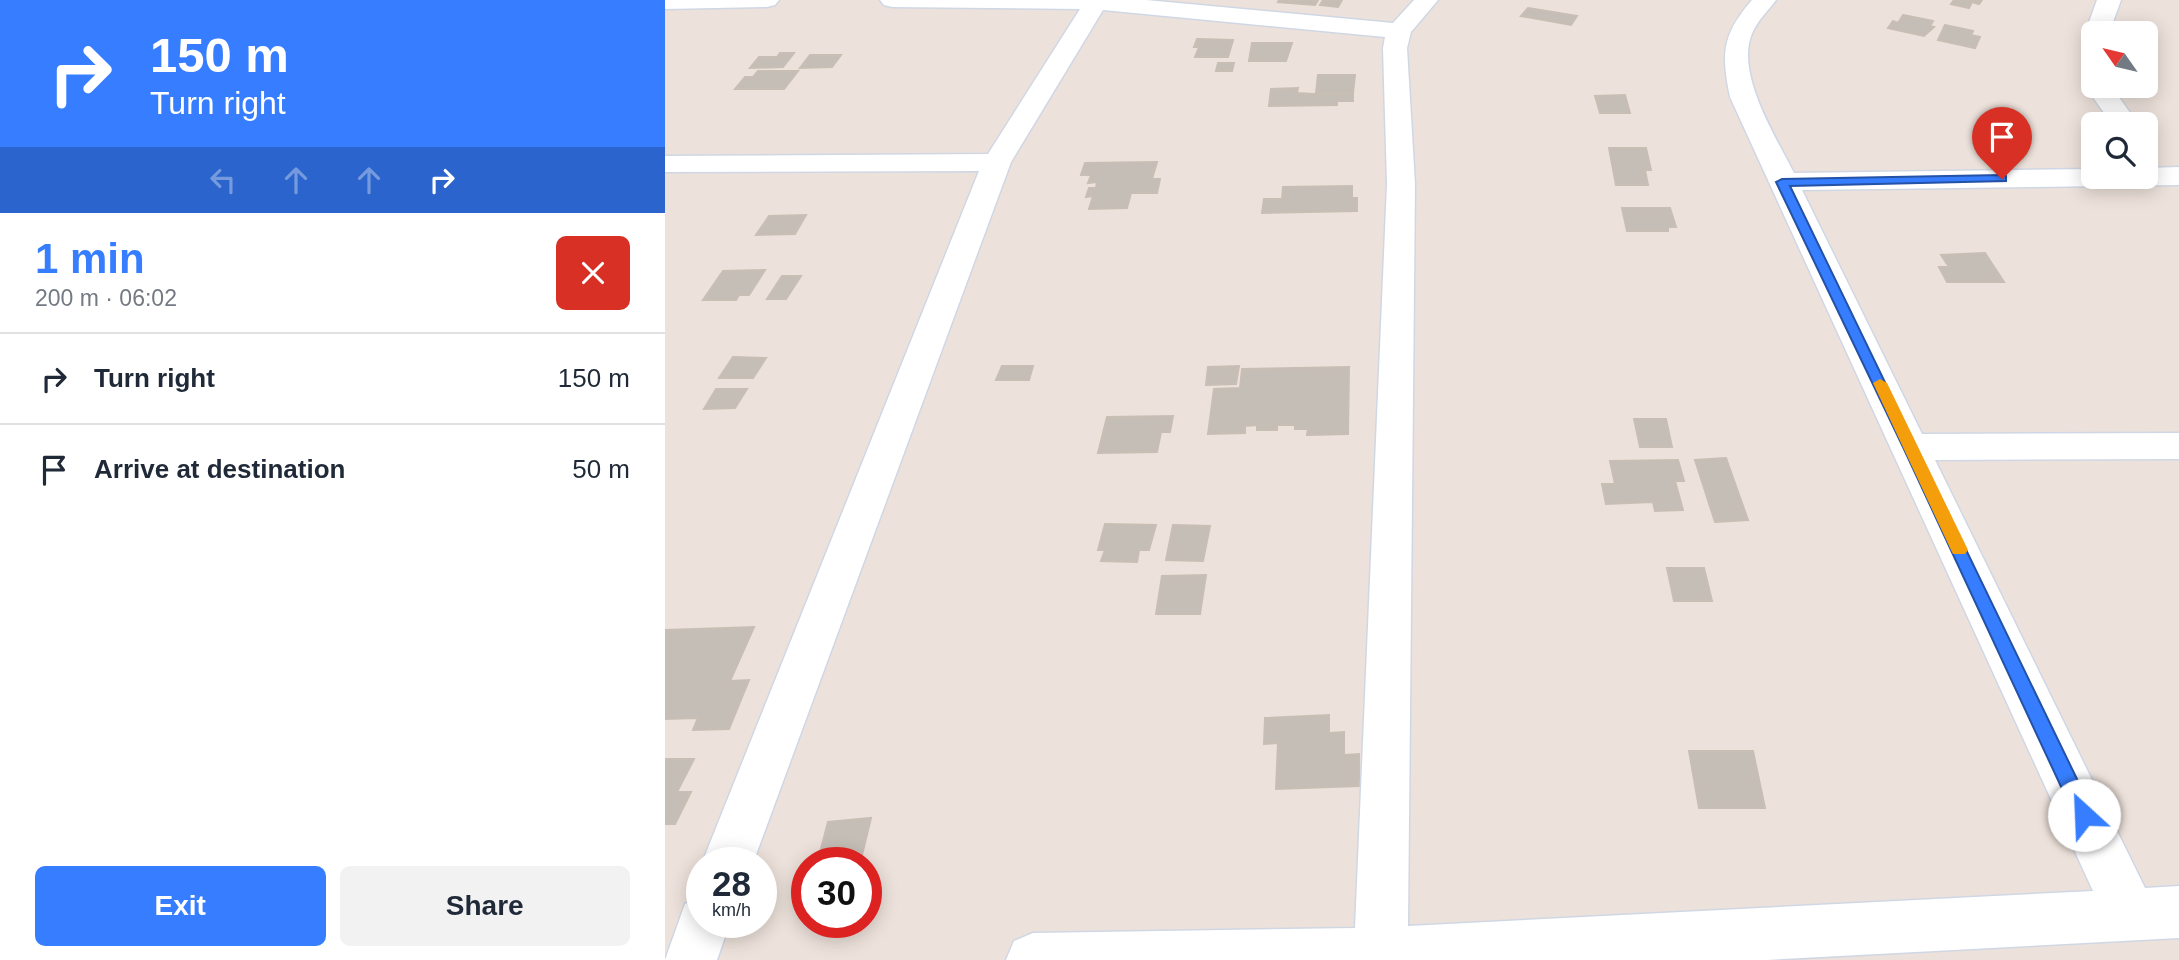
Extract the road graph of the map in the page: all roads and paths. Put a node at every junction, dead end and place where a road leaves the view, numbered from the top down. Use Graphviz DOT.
graph roads {
  1 [pos="767,0"];
  2 [pos="892,0"];
  3 [pos="1426,0"];
  4 [pos="1764,0"];
  5 [pos="2109,0"];
  6 [pos="1095,1"];
  7 [pos="665,2"];
  8 [pos="2101,21"];
  9 [pos="1399,31"];
  10 [pos="997,162"];
  11 [pos="665,164"];
  12 [pos="2081,177"];
  13 [pos="1782,182"];
  14 [pos="2179,446"];
  15 [pos="1911,447"];
  16 [pos="733,847"];
  17 [pos="2155,913"];
  18 [pos="698,938"];
  19 [pos="1381,954"];
  20 [pos="689,960"];
  21 [pos="1033,960"];
  1 -- 7 [label="street"];
  2 -- 6 [label="street"];
  3 -- 9 [label="street"];
  4 -- 13 [label="street"];
  5 -- 8 [label="street"];
  6 -- 9 [label="street"];
  6 -- 10 [label="street"];
  9 -- 19 [label="street"];
  10 -- 11 [label="street"];
  10 -- 16 [label="street"];
  12 -- 13 [label="street"];
  13 -- 15 [label="street"];
  14 -- 15 [label="street"];
  15 -- 17 [label="street"];
  17 -- 19 [label="street"];
  18 -- 20 [label="street"];
  19 -- 21 [label="street"];
}
